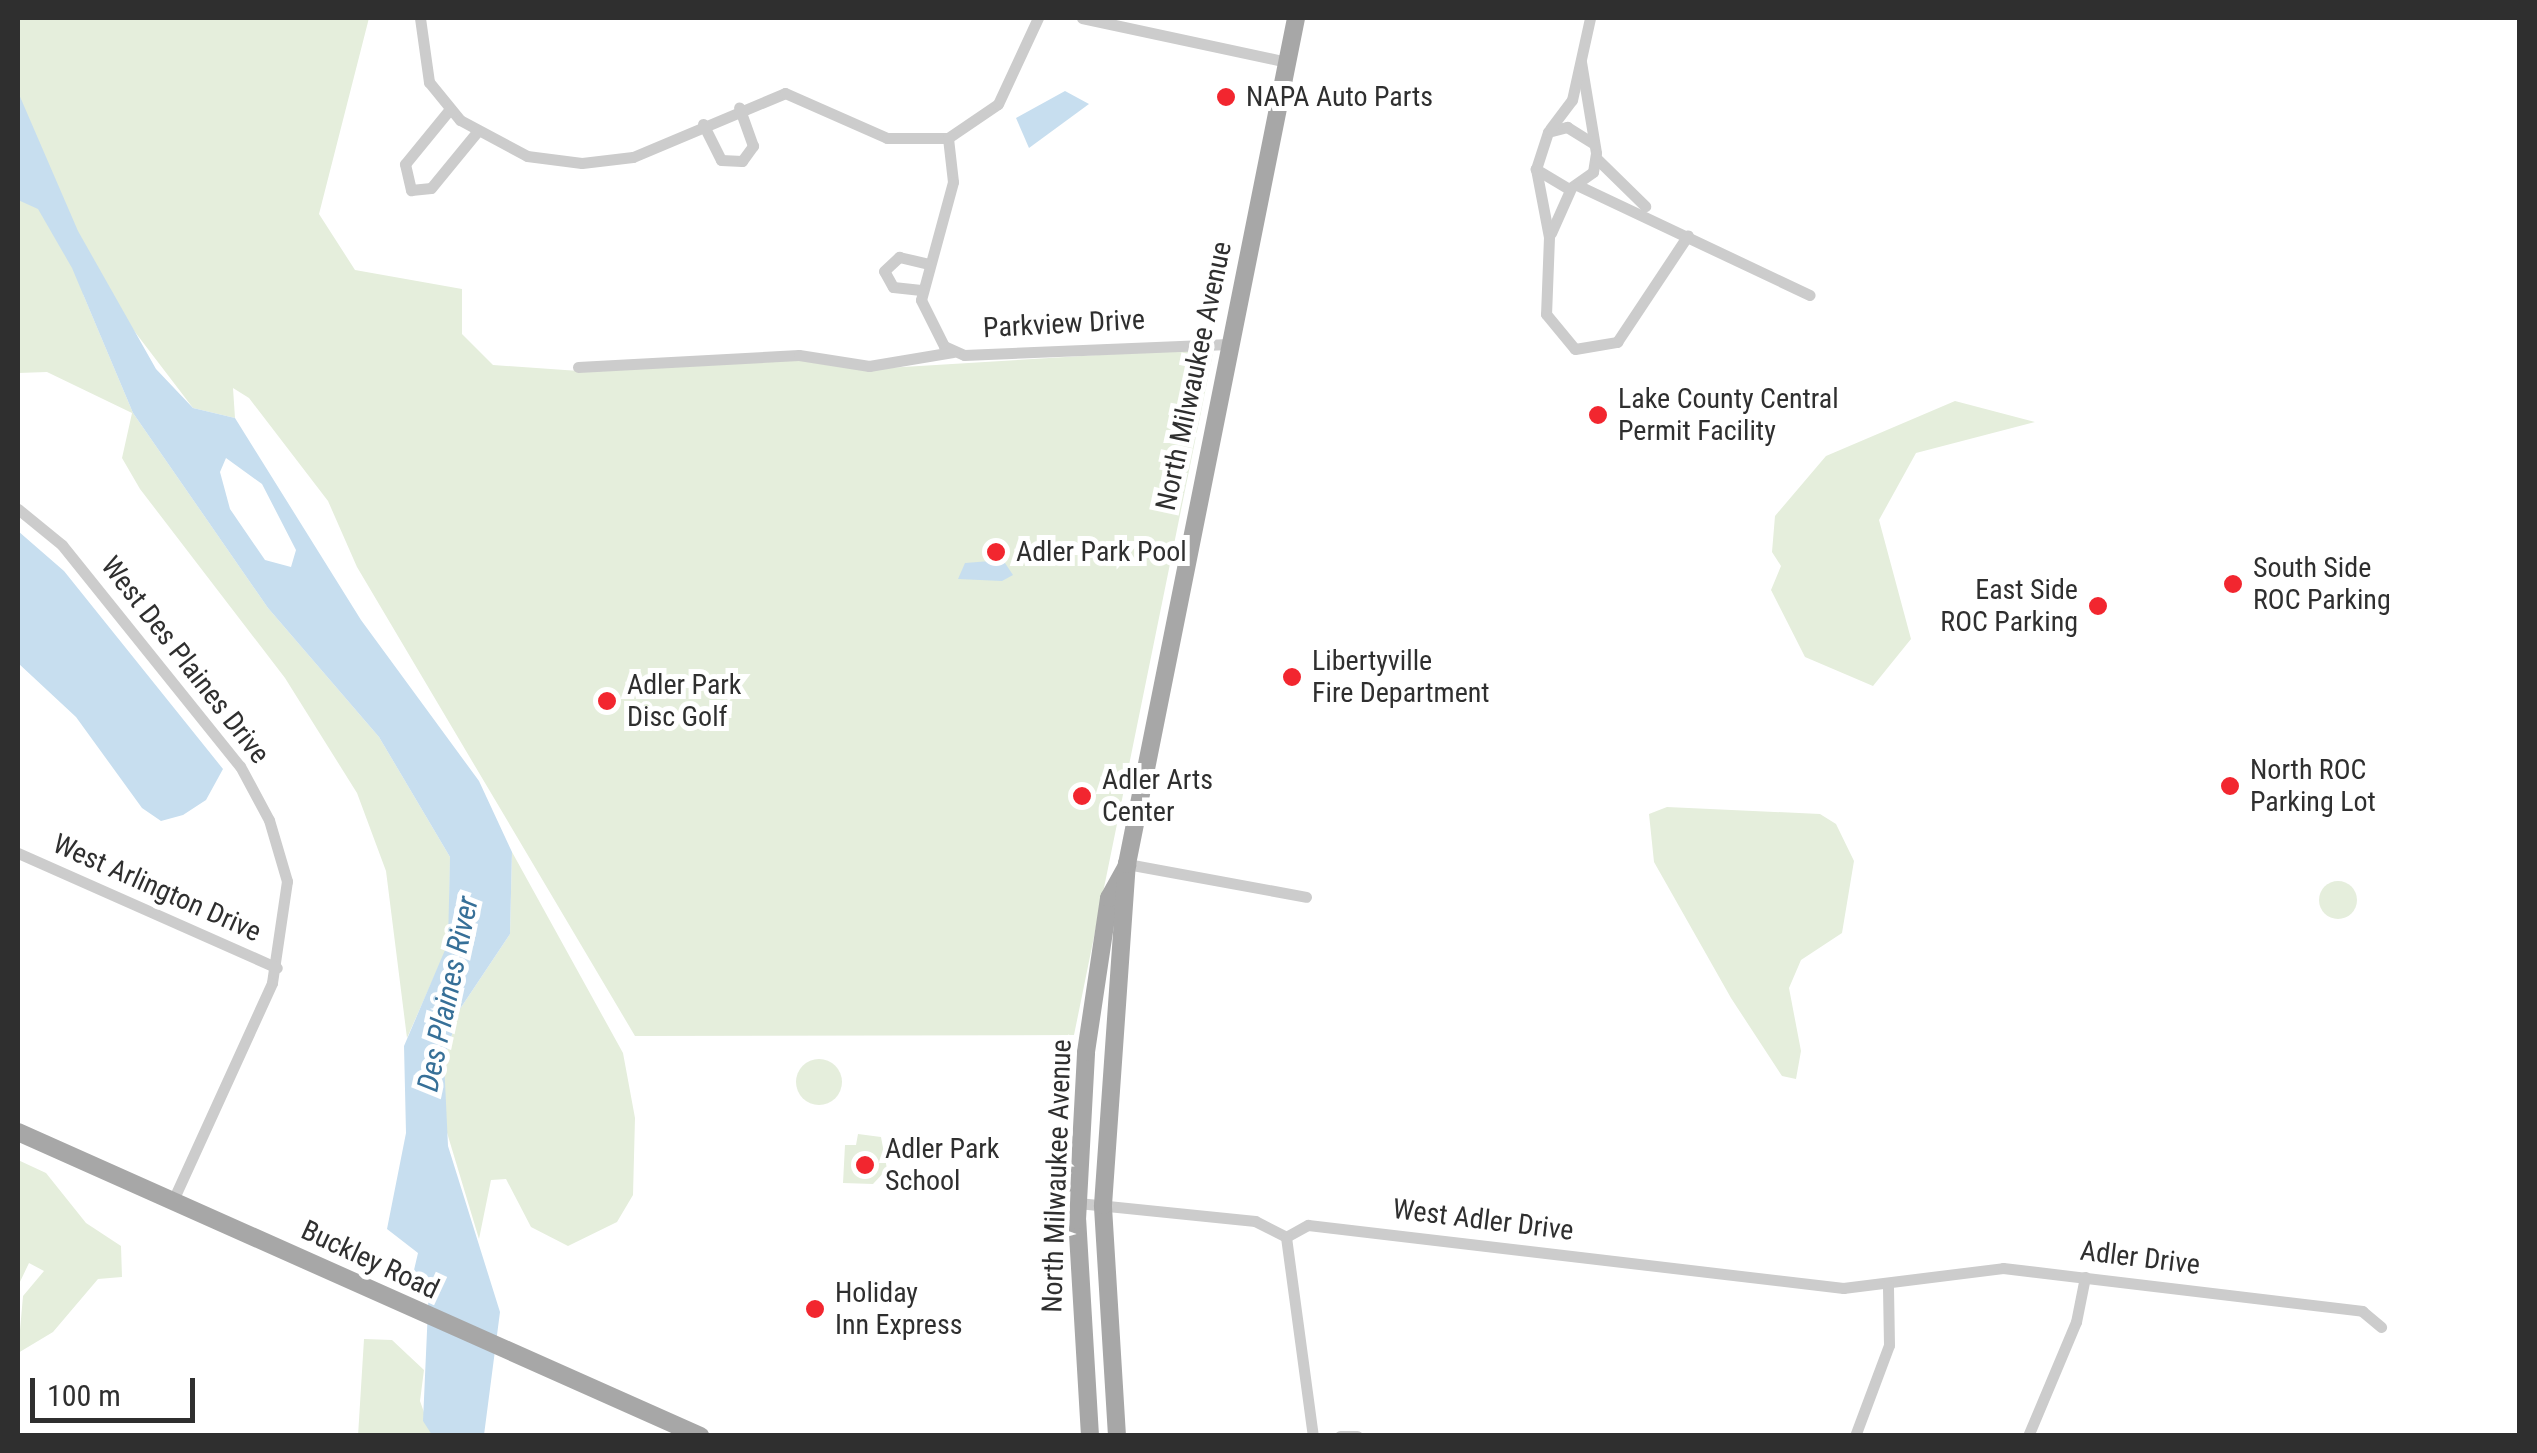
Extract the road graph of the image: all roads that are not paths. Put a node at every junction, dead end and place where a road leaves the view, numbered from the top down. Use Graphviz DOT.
graph roads {
  1 [pos="420,18"];
  2 [pos="1038,18"];
  3 [pos="1082,18"];
  4 [pos="1296,18"];
  5 [pos="1590,18"];
  6 [pos="1287,62"];
  7 [pos="1581,62"];
  8 [pos="738,107"];
  9 [pos="450,109"];
  10 [pos="703,124"];
  11 [pos="477,132"];
  12 [pos="1548,132"];
  13 [pos="948,138"];
  14 [pos="1593,143"];
  15 [pos="1596,158"];
  16 [pos="1536,170"];
  17 [pos="1575,187"];
  18 [pos="1668,224"];
  19 [pos="1688,235"];
  20 [pos="1549,237"];
  21 [pos="926,263"];
  22 [pos="921,290"];
  23 [pos="1810,295"];
  24 [pos="1229,344"];
  25 [pos="953,352"];
  26 [pos="578,367"];
  27 [pos="18,509"];
  28 [pos="18,853"];
  29 [pos="1127,864"];
  30 [pos="1306,896"];
  31 [pos="277,968"];
  32 [pos="18,1132"];
  33 [pos="173,1200"];
  34 [pos="1078,1203"];
  35 [pos="1103,1205"];
  36 [pos="1286,1237"];
  37 [pos="2084,1277"];
  38 [pos="1888,1285"];
  39 [pos="2381,1327"];
  40 [pos="1086,1407"];
  41 [pos="700,1436"];
  42 [pos="1080,1436"];
  43 [pos="1090,1436"];
  44 [pos="1117,1436"];
  45 [pos="1312,1436"];
  46 [pos="1340,1436"];
  47 [pos="1357,1436"];
  48 [pos="1854,1436"];
  49 [pos="2028,1436"];
  1 -- 9 [label="street"];
  2 -- 13 [label="street"];
  3 -- 6 [label="street"];
  4 -- 6 [label="main road, North Milwaukee Avenue"];
  5 -- 7 [label="street"];
  6 -- 24 [label="main road, North Milwaukee Avenue"];
  7 -- 12 [label="street"];
  7 -- 14 [label="street"];
  8 -- 10 [label="street"];
  8 -- 10 [label="street"];
  8 -- 13 [label="street"];
  9 -- 11 [label="street"];
  9 -- 11 [label="street"];
  10 -- 11 [label="street"];
  12 -- 14 [label="street"];
  12 -- 16 [label="street"];
  13 -- 21 [label="street, Parkview Drive"];
  14 -- 15 [label="street"];
  15 -- 17 [label="street"];
  15 -- 18 [label="street"];
  16 -- 17 [label="street"];
  16 -- 20 [label="street"];
  17 -- 18 [label="street"];
  17 -- 20 [label="street"];
  18 -- 19 [label="street"];
  19 -- 20 [label="street"];
  19 -- 23 [label="street"];
  21 -- 22 [label="street, Parkview Drive"];
  21 -- 22 [label="street"];
  22 -- 25 [label="street, Parkview Drive"];
  24 -- 25 [label="street, Parkview Drive"];
  24 -- 29 [label="main road, North Milwaukee Avenue"];
  25 -- 26 [label="street"];
  27 -- 31 [label="street, West Des Plaines Drive"];
  28 -- 31 [label="street, West Arlington Drive"];
  29 -- 30 [label="street"];
  29 -- 34 [label="main road, North Milwaukee Avenue"];
  29 -- 35 [label="main road, North Milwaukee Avenue"];
  31 -- 33 [label="street, West Des Plaines Drive"];
  32 -- 33 [label="main road, Buckley Road"];
  33 -- 41 [label="main road, Buckley Road"];
  34 -- 35 [label="street"];
  34 -- 40 [label="main road, North Milwaukee Avenue"];
  35 -- 36 [label="street"];
  35 -- 44 [label="main road, North Milwaukee Avenue"];
  36 -- 38 [label="street, West Adler Drive"];
  36 -- 45 [label="street"];
  37 -- 38 [label="street, Adler Drive"];
  37 -- 39 [label="street, Adler Drive"];
  37 -- 49 [label="street"];
  38 -- 48 [label="street"];
  40 -- 42 [label="main road"];
  40 -- 43 [label="main road, North Milwaukee Avenue"];
  46 -- 47 [label="street"];
}
